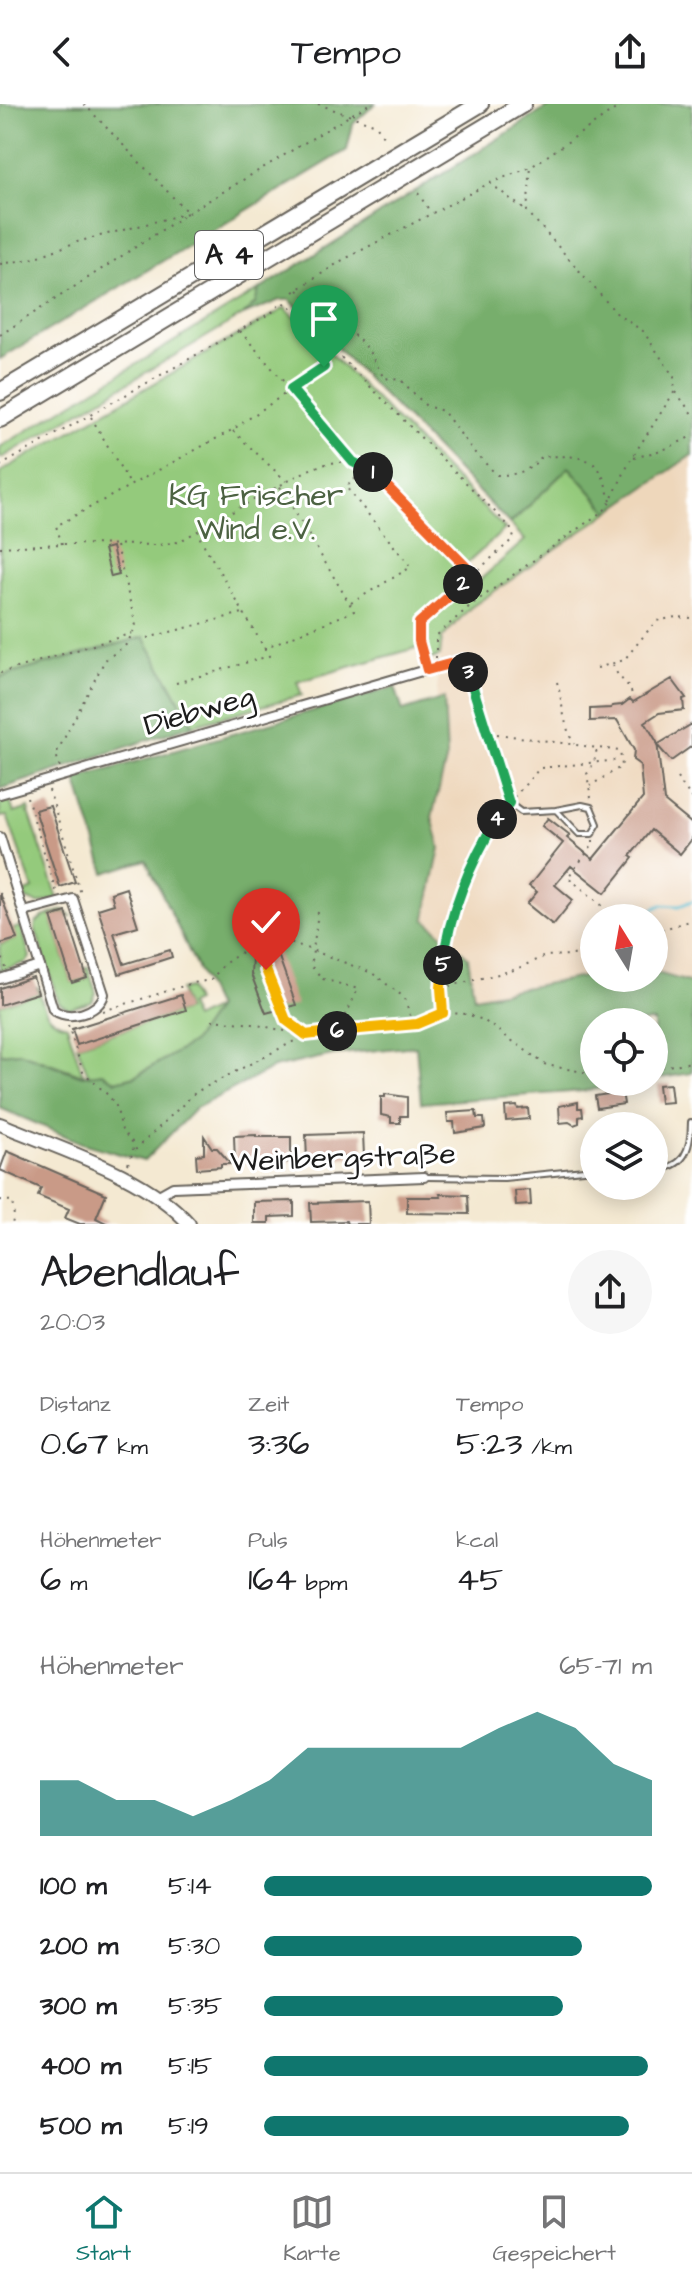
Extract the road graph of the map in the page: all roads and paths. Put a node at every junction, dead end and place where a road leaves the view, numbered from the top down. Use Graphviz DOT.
graph roads {
  1 [pos="84,104"];
  2 [pos="318,104"];
  3 [pos="369,104"];
  4 [pos="480,104"];
  5 [pos="523,104"];
  6 [pos="623,104"];
  7 [pos="332,106"];
  8 [pos="350,115"];
  9 [pos="383,136"];
  10 [pos="531,167"];
  11 [pos="490,183"];
  12 [pos="418,193"];
  13 [pos="527,211"];
  14 [pos="188,213"];
  15 [pos="432,214"];
  16 [pos="0,264"];
  17 [pos="298,290"];
  18 [pos="294,292"];
  19 [pos="239,330"];
  20 [pos="0,335"];
  21 [pos="324,367"];
  22 [pos="291,389"];
  23 [pos="675,391"];
  24 [pos="0,392"];
  25 [pos="692,414"];
  26 [pos="90,415"];
  27 [pos="0,419"];
  28 [pos="232,430"];
  29 [pos="692,436"];
  30 [pos="631,459"];
  31 [pos="353,462"];
  32 [pos="0,466"];
  33 [pos="367,468"];
  34 [pos="286,481"];
  35 [pos="131,485"];
  36 [pos="279,485"];
  37 [pos="611,501"];
  38 [pos="196,532"];
  39 [pos="62,544"];
  40 [pos="116,545"];
  41 [pos="0,547"];
  42 [pos="473,574"];
  43 [pos="349,605"];
  44 [pos="244,613"];
  45 [pos="692,618"];
  46 [pos="133,633"];
  47 [pos="147,638"];
  48 [pos="264,648"];
  49 [pos="612,664"];
  50 [pos="434,668"];
  51 [pos="597,668"];
  52 [pos="0,673"];
  53 [pos="412,674"];
  54 [pos="557,682"];
  55 [pos="176,683"];
  56 [pos="415,686"];
  57 [pos="633,698"];
  58 [pos="488,733"];
  59 [pos="574,745"];
  60 [pos="597,748"];
  61 [pos="619,760"];
  62 [pos="594,763"];
  63 [pos="62,776"];
  64 [pos="677,778"];
  65 [pos="46,781"];
  66 [pos="590,786"];
  67 [pos="24,787"];
  68 [pos="0,794"];
  69 [pos="692,798"];
  70 [pos="509,803"];
  71 [pos="591,807"];
  72 [pos="556,810"];
  73 [pos="592,834"];
  74 [pos="0,837"];
  75 [pos="73,899"];
  76 [pos="60,902"];
  77 [pos="600,904"];
  78 [pos="24,912"];
  79 [pos="318,912"];
  80 [pos="691,922"];
  81 [pos="668,928"];
  82 [pos="0,951"];
  83 [pos="313,952"];
  84 [pos="580,953"];
  85 [pos="265,960"];
  86 [pos="40,966"];
  87 [pos="4,978"];
  88 [pos="441,988"];
  89 [pos="96,1007"];
  90 [pos="443,1013"];
  91 [pos="66,1017"];
  92 [pos="212,1020"];
  93 [pos="413,1024"];
  94 [pos="338,1031"];
  95 [pos="306,1035"];
  96 [pos="692,1062"];
  97 [pos="668,1066"];
  98 [pos="580,1071"];
  99 [pos="691,1122"];
  100 [pos="0,1124"];
  101 [pos="133,1152"];
  102 [pos="668,1168"];
  103 [pos="580,1171"];
  104 [pos="122,1176"];
  105 [pos="424,1177"];
  106 [pos="157,1196"];
  107 [pos="0,1200"];
  108 [pos="12,1224"];
  109 [pos="189,1224"];
  1 -- 14 [label="path"];
  2 -- 7 [label="path"];
  3 -- 8 [label="path"];
  4 -- 24 [label="highway, A 4"];
  5 -- 27 [label="highway, A 4"];
  6 -- 10 [label="path"];
  7 -- 8 [label="path"];
  8 -- 9 [label="path"];
  8 -- 14 [label="path"];
  10 -- 11 [label="path"];
  10 -- 13 [label="path"];
  11 -- 13 [label="path"];
  11 -- 15 [label="path"];
  12 -- 15 [label="path"];
  13 -- 23 [label="path"];
  14 -- 16 [label="path"];
  14 -- 20 [label="path"];
  15 -- 17 [label="path"];
  17 -- 18 [label="path"];
  17 -- 37 [label="path"];
  19 -- 22 [label="path"];
  19 -- 26 [label="path"];
  19 -- 42 [label="path"];
  21 -- 22 [label="path"];
  22 -- 28 [label="path"];
  22 -- 31 [label="path"];
  23 -- 25 [label="path"];
  23 -- 30 [label="path"];
  26 -- 32 [label="path"];
  26 -- 35 [label="path"];
  28 -- 34 [label="path"];
  28 -- 35 [label="path"];
  29 -- 30 [label="path"];
  30 -- 37 [label="path"];
  31 -- 33 [label="path"];
  31 -- 34 [label="path"];
  33 -- 42 [label="path"];
  33 -- 43 [label="path"];
  34 -- 36 [label="path"];
  35 -- 39 [label="path"];
  36 -- 38 [label="path"];
  36 -- 43 [label="path"];
  37 -- 50 [label="path"];
  38 -- 40 [label="path"];
  38 -- 44 [label="path"];
  39 -- 40 [label="path"];
  39 -- 41 [label="path"];
  40 -- 46 [label="path"];
  42 -- 50 [label="path"];
  43 -- 48 [label="path"];
  44 -- 47 [label="path"];
  44 -- 48 [label="path"];
  45 -- 49 [label="path"];
  46 -- 52 [label="path"];
  46 -- 63 [label="path"];
  48 -- 55 [label="path"];
  49 -- 51 [label="path"];
  49 -- 57 [label="path"];
  50 -- 53 [label="street, Diebweg"];
  50 -- 58 [label="lane"];
  53 -- 56 [label="street"];
  53 -- 63 [label="street, Diebweg"];
  54 -- 59 [label="path"];
  58 -- 59 [label="path"];
  58 -- 70 [label="lane"];
  59 -- 60 [label="path"];
  60 -- 61 [label="path"];
  60 -- 62 [label="path"];
  61 -- 62 [label="path"];
  61 -- 66 [label="path"];
  62 -- 66 [label="path"];
  62 -- 70 [label="path"];
  63 -- 65 [label="street, Diebweg"];
  64 -- 69 [label="path"];
  65 -- 67 [label="street, Diebweg"];
  65 -- 75 [label="path"];
  66 -- 71 [label="path"];
  67 -- 68 [label="street, Diebweg"];
  67 -- 76 [label="path"];
  70 -- 72 [label="lane"];
  70 -- 88 [label="path"];
  71 -- 72 [label="lane"];
  71 -- 73 [label="lane"];
  72 -- 73 [label="lane"];
  73 -- 77 [label="path"];
  74 -- 78 [label="street"];
  75 -- 76 [label="street"];
  75 -- 89 [label="street"];
  76 -- 78 [label="street"];
  78 -- 86 [label="street"];
  79 -- 83 [label="path"];
  80 -- 81 [label="path"];
  82 -- 87 [label="path"];
  83 -- 89 [label="path"];
  83 -- 93 [label="path"];
  83 -- 94 [label="path"];
  84 -- 88 [label="path"];
  85 -- 95 [label="path"];
  86 -- 87 [label="street"];
  86 -- 91 [label="street"];
  88 -- 90 [label="path"];
  89 -- 91 [label="street"];
  90 -- 93 [label="path"];
  90 -- 98 [label="path"];
  91 -- 101 [label="path"];
  92 -- 95 [label="path"];
  93 -- 94 [label="path"];
  94 -- 95 [label="path"];
  95 -- 101 [label="path"];
  96 -- 97 [label="path"];
  99 -- 102 [label="lane"];
  100 -- 104 [label="main road"];
  101 -- 104 [label="path"];
  103 -- 105 [label="lane, Weinbergstraße"];
  104 -- 106 [label="main road"];
  105 -- 106 [label="street, Weinbergstraße"];
  106 -- 109 [label="main road"];
  107 -- 108 [label="path"];
}
